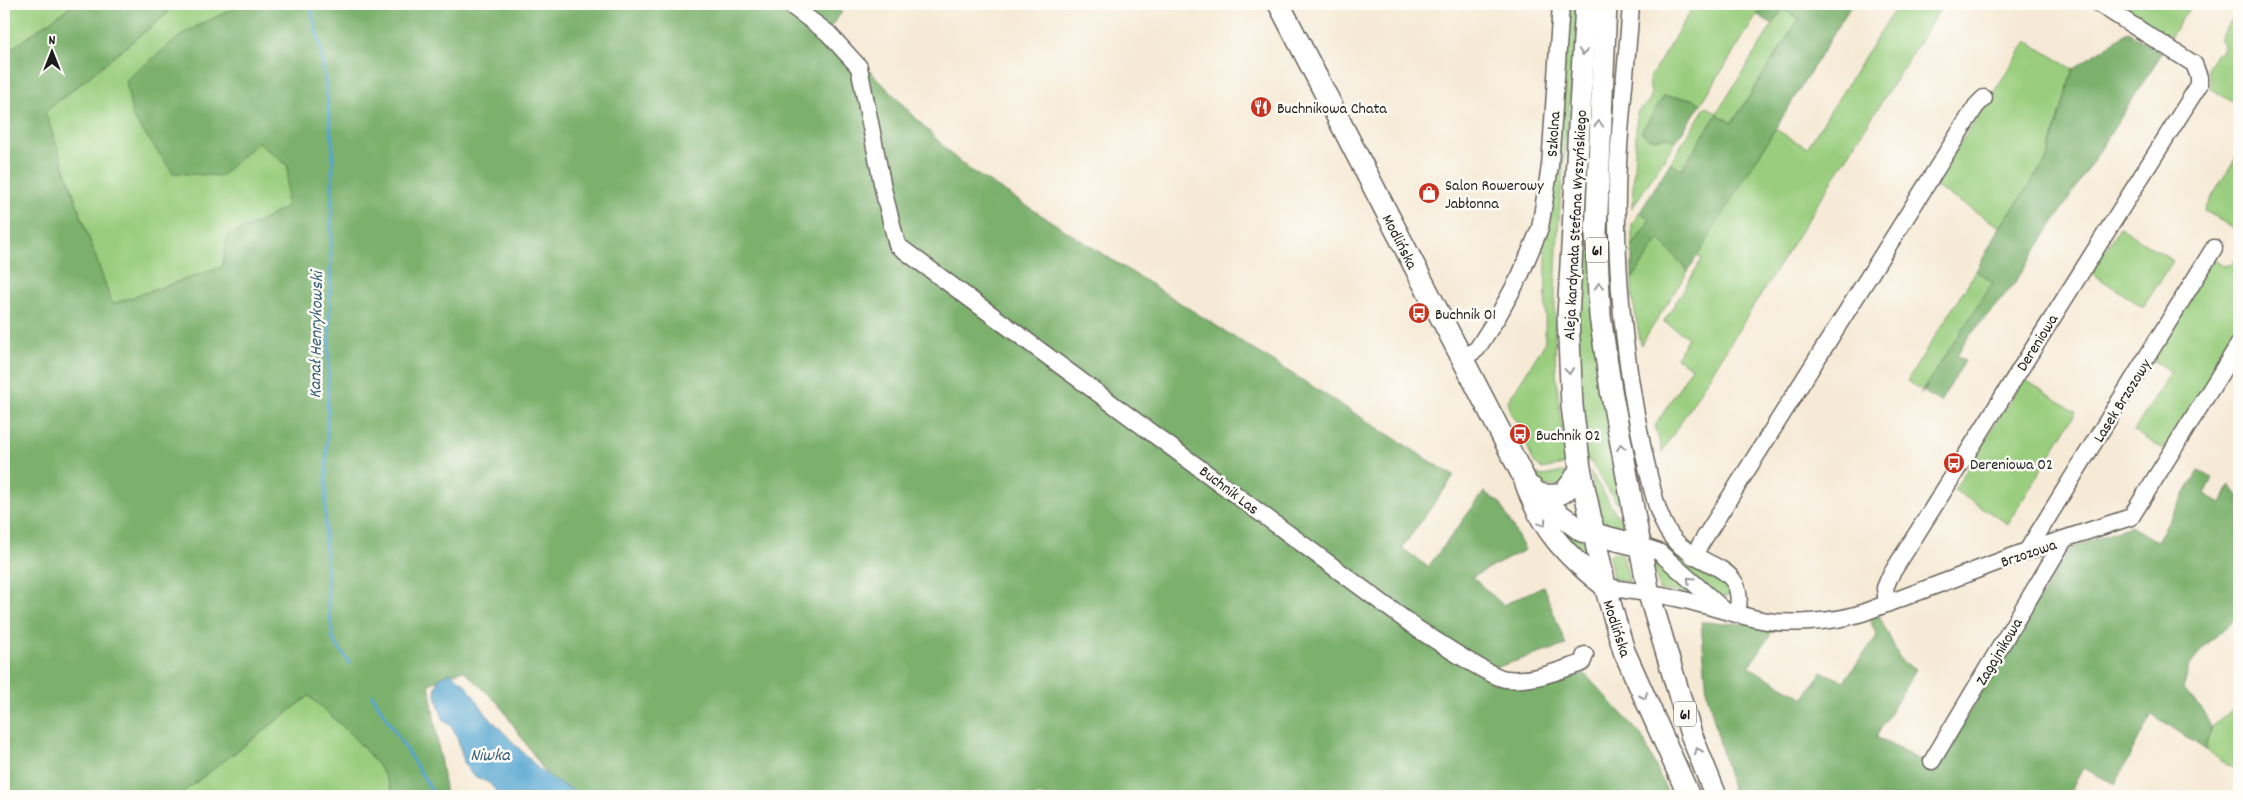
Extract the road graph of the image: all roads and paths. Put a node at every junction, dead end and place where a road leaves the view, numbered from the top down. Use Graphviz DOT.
graph roads {
  1 [pos="789,4"];
  2 [pos="1279,4"];
  3 [pos="1561,4"];
  4 [pos="1586,4"];
  5 [pos="1606,4"];
  6 [pos="1631,4"];
  7 [pos="2099,4"];
  8 [pos="1984,98"];
  9 [pos="2214,248"];
  10 [pos="2239,344"];
  11 [pos="1462,359"];
  12 [pos="1580,469"];
  13 [pos="1524,478"];
  14 [pos="1539,494"];
  15 [pos="1594,535"];
  16 [pos="2064,540"];
  17 [pos="1641,546"];
  18 [pos="2027,552"];
  19 [pos="1693,556"];
  20 [pos="1605,586"];
  21 [pos="1649,594"];
  22 [pos="1676,598"];
  23 [pos="1888,604"];
  24 [pos="1732,613"];
  25 [pos="1658,630"];
  26 [pos="1584,659"];
  27 [pos="1932,761"];
  28 [pos="1690,796"];
  29 [pos="1716,796"];
  1 -- 26 [label="street, Buchnik Las"];
  2 -- 11 [label="main road, Modlińska"];
  3 -- 11 [label="street, Szkolna"];
  4 -- 12 [label="main road, Aleja kardynała Stefana Wyszyńskiego / 61, one-way"];
  17 -- 5 [label="main road, Aleja kardynała Stefana Wyszyńskiego / 61, one-way"];
  6 -- 19 [label="street"];
  7 -- 23 [label="street, Dereniowa"];
  8 -- 19 [label="street"];
  9 -- 18 [label="street, Lasek Brzozowy"];
  10 -- 16 [label="street, Brzozowa"];
  11 -- 13 [label="main road, Modlińska"];
  12 -- 14 [label="main road"];
  12 -- 15 [label="main road, Aleja kardynała Stefana Wyszyńskiego / 61"];
  13 -- 14 [label="main road, Modlińska"];
  13 -- 20 [label="main road, Modlińska, one-way"];
  14 -- 15 [label="main road, Modlińska"];
  15 -- 17 [label="main road, Modlińska"];
  15 -- 20 [label="main road, 61"];
  16 -- 18 [label="street, Brzozowa"];
  16 -- 27 [label="street, Zagajnikowa"];
  17 -- 21 [label="main road, 61"];
  24 -- 17 [label="street, Brzozowa, one-way"];
  18 -- 23 [label="street, Brzozowa"];
  19 -- 24 [label="street"];
  20 -- 21 [label="street, Brzozowa"];
  20 -- 28 [label="main road, Modlińska / 61, one-way"];
  21 -- 22 [label="street, Brzozowa"];
  21 -- 25 [label="main road, 61"];
  22 -- 24 [label="street, Brzozowa"];
  22 -- 25 [label="street"];
  23 -- 24 [label="street, Brzozowa"];
  29 -- 25 [label="main road, 61, one-way"];
}
